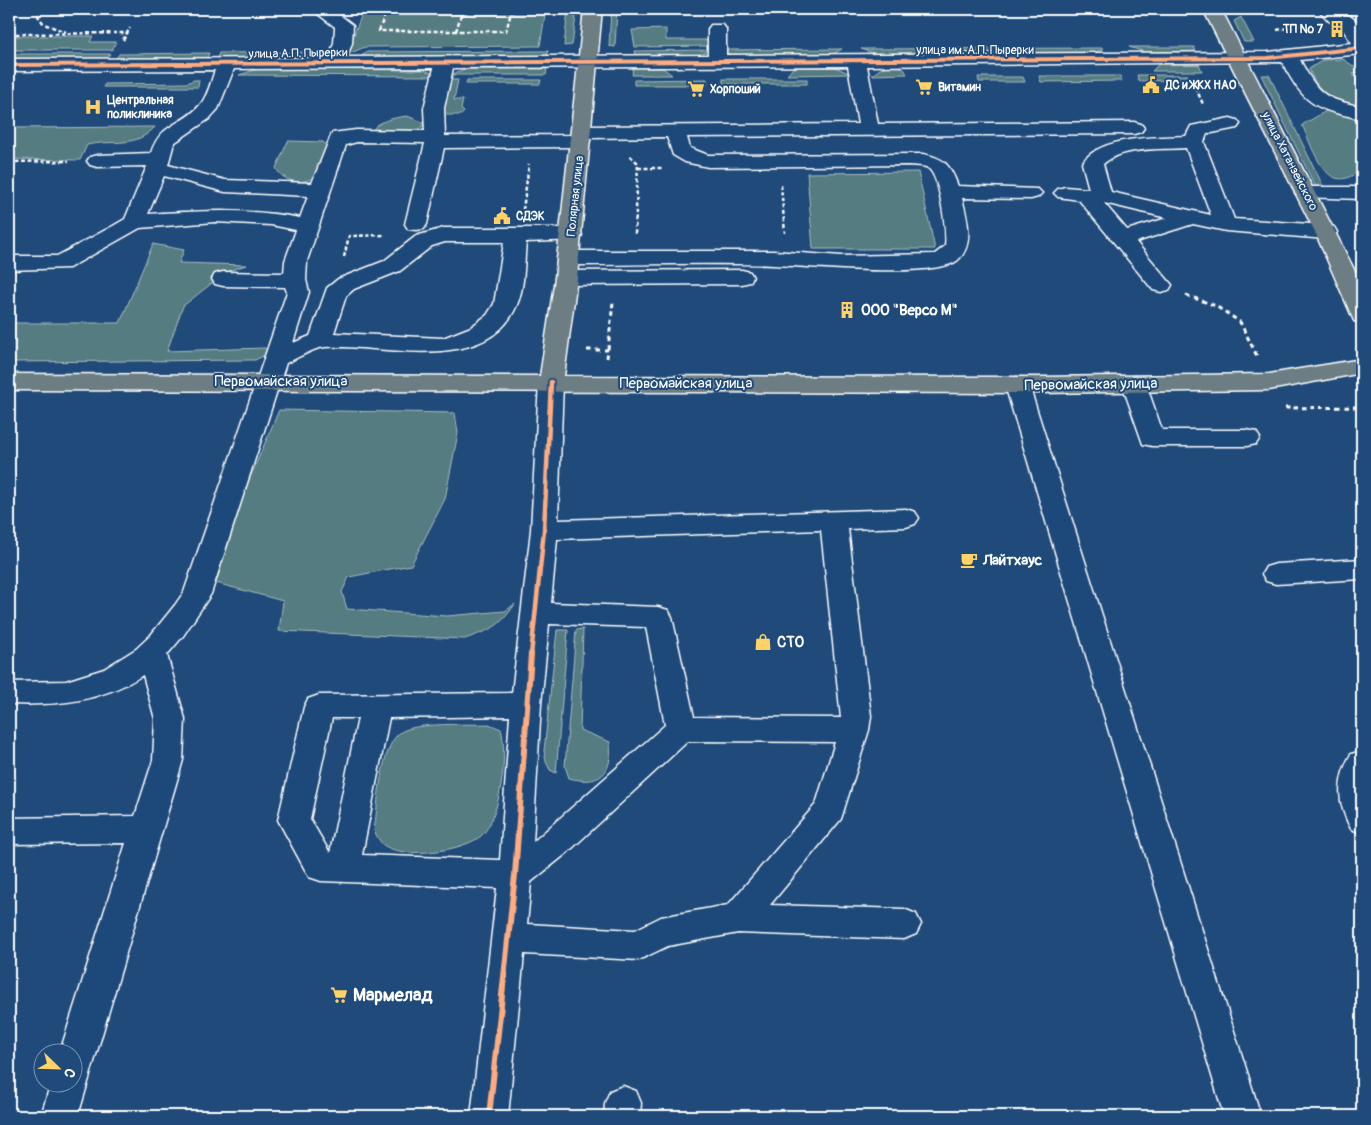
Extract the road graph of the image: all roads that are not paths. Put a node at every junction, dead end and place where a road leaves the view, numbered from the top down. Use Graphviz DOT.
graph roads {
  1 [pos="593,9"];
  2 [pos="1212,9"];
  3 [pos="1327,9"];
  4 [pos="323,11"];
  5 [pos="717,29"];
  6 [pos="1362,44"];
  7 [pos="1362,48"];
  8 [pos="855,56"];
  9 [pos="1288,56"];
  10 [pos="1238,58"];
  11 [pos="717,62"];
  12 [pos="336,63"];
  13 [pos="445,63"];
  14 [pos="587,63"];
  15 [pos="227,64"];
  16 [pos="16,65"];
  17 [pos="10,84"];
  18 [pos="1362,113"];
  19 [pos="1230,124"];
  20 [pos="1134,128"];
  21 [pos="912,129"];
  22 [pos="816,130"];
  23 [pos="869,130"];
  24 [pos="676,131"];
  25 [pos="581,137"];
  26 [pos="435,139"];
  27 [pos="1194,142"];
  28 [pos="821,160"];
  29 [pos="918,160"];
  30 [pos="97,161"];
  31 [pos="158,163"];
  32 [pos="225,186"];
  33 [pos="322,190"];
  34 [pos="948,192"];
  35 [pos="1031,193"];
  36 [pos="1306,193"];
  37 [pos="1362,193"];
  38 [pos="1084,194"];
  39 [pos="215,216"];
  40 [pos="1192,217"];
  41 [pos="134,222"];
  42 [pos="416,224"];
  43 [pos="308,226"];
  44 [pos="1226,226"];
  45 [pos="1326,232"];
  46 [pos="516,235"];
  47 [pos="571,236"];
  48 [pos="1122,239"];
  49 [pos="9,263"];
  50 [pos="567,268"];
  51 [pos="742,277"];
  52 [pos="223,279"];
  53 [pos="295,280"];
  54 [pos="1161,285"];
  55 [pos="1360,304"];
  56 [pos="320,340"];
  57 [pos="1362,366"];
  58 [pos="273,370"];
  59 [pos="9,382"];
  60 [pos="550,382"];
  61 [pos="1134,384"];
  62 [pos="1018,385"];
  63 [pos="1247,438"];
  64 [pos="906,518"];
  65 [pos="833,519"];
  66 [pos="544,530"];
  67 [pos="1362,569"];
  68 [pos="1276,574"];
  69 [pos="536,613"];
  70 [pos="152,654"];
  71 [pos="9,694"];
  72 [pos="526,704"];
  73 [pos="376,706"];
  74 [pos="681,729"];
  75 [pos="854,730"];
  76 [pos="1362,763"];
  77 [pos="1362,820"];
  78 [pos="147,829"];
  79 [pos="9,831"];
  80 [pos="344,868"];
  81 [pos="515,875"];
  82 [pos="738,918"];
  83 [pos="904,924"];
  84 [pos="508,938"];
  85 [pos="81,1042"];
  86 [pos="66,1092"];
  87 [pos="59,1116"];
  88 [pos="489,1116"];
  89 [pos="1243,1116"];
  1 -- 14 [label="main road, Полярная улица"];
  2 -- 10 [label="main road, улица Хатанзейского"];
  3 -- 6 [label="street"];
  4 -- 12 [label="street"];
  5 -- 11 [label="street"];
  7 -- 9 [label="street, улица им. А.П. Пырерки"];
  8 -- 10 [label="street, улица им. А.П. Пырерки"];
  8 -- 11 [label="street, улица им. А.П. Пырерки"];
  8 -- 23 [label="street"];
  9 -- 10 [label="street, улица им. А.П. Пырерки"];
  9 -- 18 [label="street"];
  10 -- 36 [label="main road, улица Хатанзейского"];
  11 -- 14 [label="street, улица им. А.П. Пырерки"];
  12 -- 13 [label="street, улица А.П. Пырерки"];
  12 -- 15 [label="street, улица А.П. Пырерки"];
  13 -- 14 [label="street, улица А.П. Пырерки"];
  13 -- 26 [label="street"];
  14 -- 25 [label="main road, Полярная улица"];
  15 -- 16 [label="street, улица А.П. Пырерки"];
  15 -- 31 [label="street"];
  16 -- 17 [label="street"];
  19 -- 27 [label="street"];
  20 -- 21 [label="street"];
  21 -- 23 [label="street"];
  21 -- 29 [label="street"];
  22 -- 23 [label="street"];
  22 -- 24 [label="street"];
  22 -- 28 [label="street"];
  24 -- 25 [label="street"];
  24 -- 28 [label="street"];
  25 -- 26 [label="street"];
  25 -- 47 [label="main road, Полярная улица"];
  26 -- 33 [label="street"];
  26 -- 42 [label="street"];
  27 -- 38 [label="street"];
  27 -- 44 [label="street"];
  28 -- 29 [label="street"];
  29 -- 34 [label="street"];
  30 -- 31 [label="street"];
  31 -- 32 [label="street"];
  31 -- 41 [label="street"];
  32 -- 33 [label="street"];
  32 -- 39 [label="street"];
  33 -- 43 [label="street"];
  34 -- 35 [label="street"];
  34 -- 50 [label="street"];
  36 -- 37 [label="street"];
  36 -- 45 [label="main road, улица Хатанзейского"];
  38 -- 40 [label="street"];
  38 -- 48 [label="street"];
  39 -- 41 [label="street"];
  39 -- 43 [label="street"];
  40 -- 44 [label="street"];
  40 -- 48 [label="street"];
  41 -- 49 [label="street"];
  43 -- 53 [label="street"];
  44 -- 45 [label="street"];
  45 -- 55 [label="main road, улица Хатанзейского"];
  46 -- 47 [label="street"];
  46 -- 56 [label="street"];
  46 -- 56 [label="street"];
  47 -- 50 [label="main road, Полярная улица"];
  48 -- 54 [label="street"];
  50 -- 51 [label="street"];
  50 -- 60 [label="main road, Полярная улица"];
  52 -- 53 [label="street"];
  53 -- 58 [label="street"];
  56 -- 58 [label="street"];
  57 -- 61 [label="main road, Первомайская улица"];
  58 -- 59 [label="main road, Первомайская улица"];
  58 -- 60 [label="main road, Первомайская улица"];
  58 -- 70 [label="street"];
  60 -- 62 [label="main road, Первомайская улица"];
  60 -- 66 [label="street"];
  61 -- 62 [label="main road, Первомайская улица"];
  61 -- 63 [label="street"];
  62 -- 89 [label="street"];
  64 -- 65 [label="street"];
  65 -- 66 [label="street"];
  65 -- 75 [label="street"];
  66 -- 69 [label="street"];
  67 -- 68 [label="street"];
  69 -- 72 [label="street"];
  69 -- 74 [label="street"];
  70 -- 71 [label="street"];
  70 -- 78 [label="street"];
  72 -- 73 [label="street"];
  72 -- 81 [label="street"];
  73 -- 80 [label="street"];
  73 -- 80 [label="street"];
  74 -- 75 [label="street"];
  74 -- 81 [label="street"];
  75 -- 82 [label="street"];
  76 -- 77 [label="street"];
  78 -- 79 [label="street"];
  78 -- 85 [label="street"];
  80 -- 81 [label="street"];
  81 -- 84 [label="street"];
  82 -- 83 [label="street"];
  82 -- 84 [label="street"];
  84 -- 88 [label="street"];
  86 -- 87 [label="street"];
}
